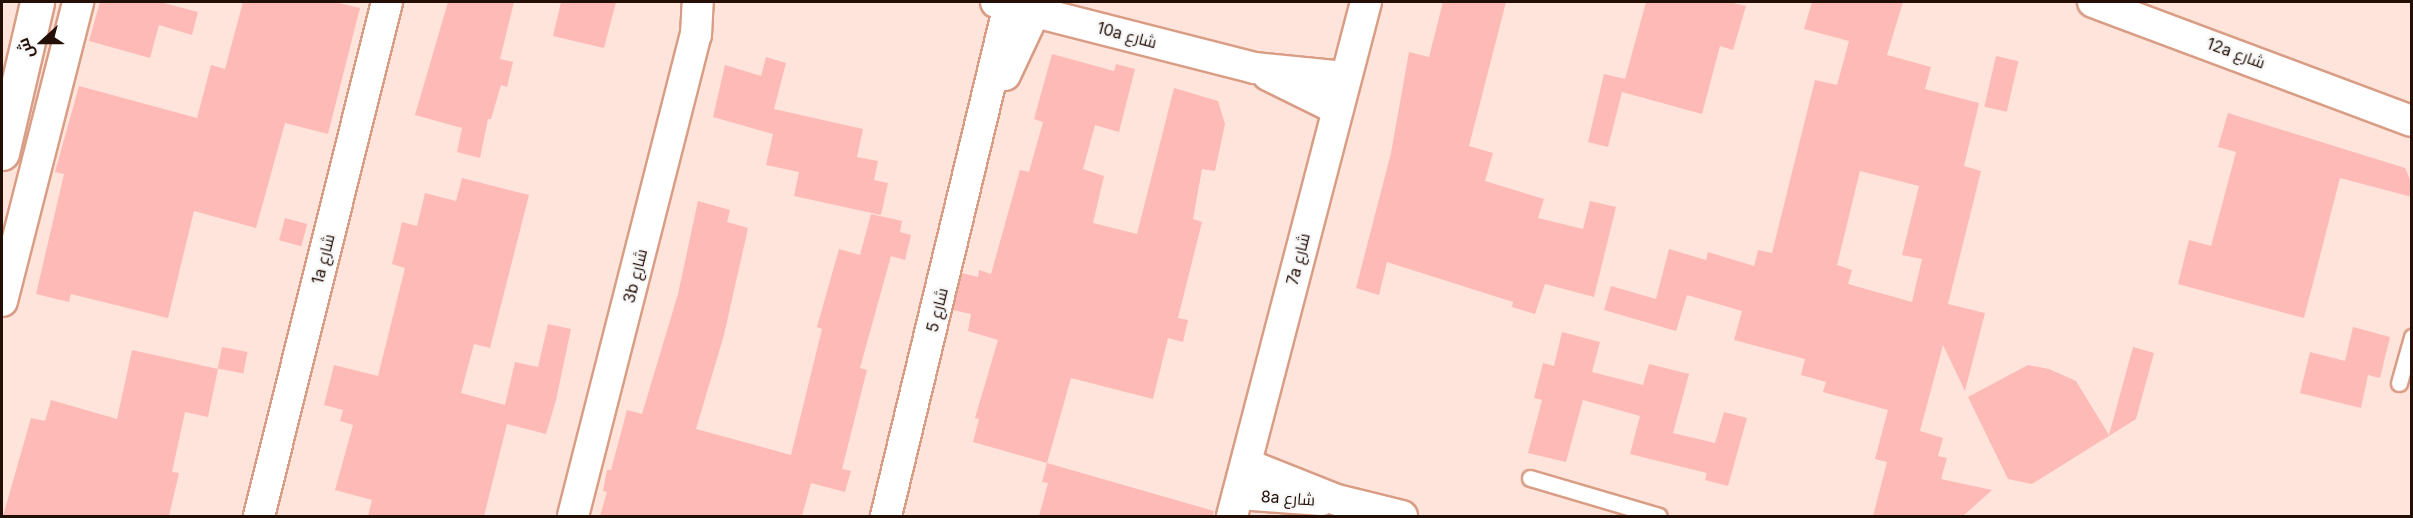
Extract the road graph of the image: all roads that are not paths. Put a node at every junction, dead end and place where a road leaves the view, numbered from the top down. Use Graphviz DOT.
graph roads {
  1 [pos="37,2"];
  2 [pos="78,2"];
  3 [pos="387,2"];
  4 [pos="698,2"];
  5 [pos="711,2"];
  6 [pos="1366,2"];
  7 [pos="2093,2"];
  8 [pos="1013,6"];
  9 [pos="2136,8"];
  10 [pos="696,34"];
  11 [pos="1258,69"];
  12 [pos="1346,77"];
  13 [pos="2378,105"];
  14 [pos="2412,108"];
  15 [pos="1337,109"];
  16 [pos="2412,121"];
  17 [pos="2,153"];
  18 [pos="2,301"];
  19 [pos="2412,337"];
  20 [pos="2400,382"];
  21 [pos="1246,464"];
  22 [pos="1530,478"];
  23 [pos="1337,500"];
  24 [pos="1235,505"];
  25 [pos="259,516"];
  26 [pos="573,516"];
  27 [pos="886,516"];
  28 [pos="1402,516"];
  29 [pos="1659,516"];
  1 -- 17 [label="main road"];
  2 -- 18 [label="street"];
  3 -- 25 [label="street, 1a شارع"];
  4 -- 10 [label="street, 3b شارع"];
  5 -- 10 [label="street, 3b شارع"];
  6 -- 12 [label="street, 7a شارع"];
  7 -- 9 [label="street, 12a شارع"];
  8 -- 11 [label="street, 10a شارع"];
  8 -- 27 [label="street, شارع 5"];
  9 -- 13 [label="street, 12a شارع"];
  10 -- 26 [label="street, 3b شارع"];
  11 -- 12 [label="street, 10a شارع"];
  11 -- 15 [label="street, 10a شارع"];
  12 -- 15 [label="street, 7a شارع"];
  13 -- 14 [label="street, 12a شارع"];
  13 -- 16 [label="street, 12a شارع"];
  15 -- 21 [label="street, 7a شارع"];
  19 -- 20 [label="lane"];
  21 -- 23 [label="street, 8a شارع"];
  21 -- 24 [label="street, 7a شارع"];
  22 -- 29 [label="lane"];
  23 -- 24 [label="street, 8a شارع"];
  23 -- 28 [label="street, 8a شارع"];
}
